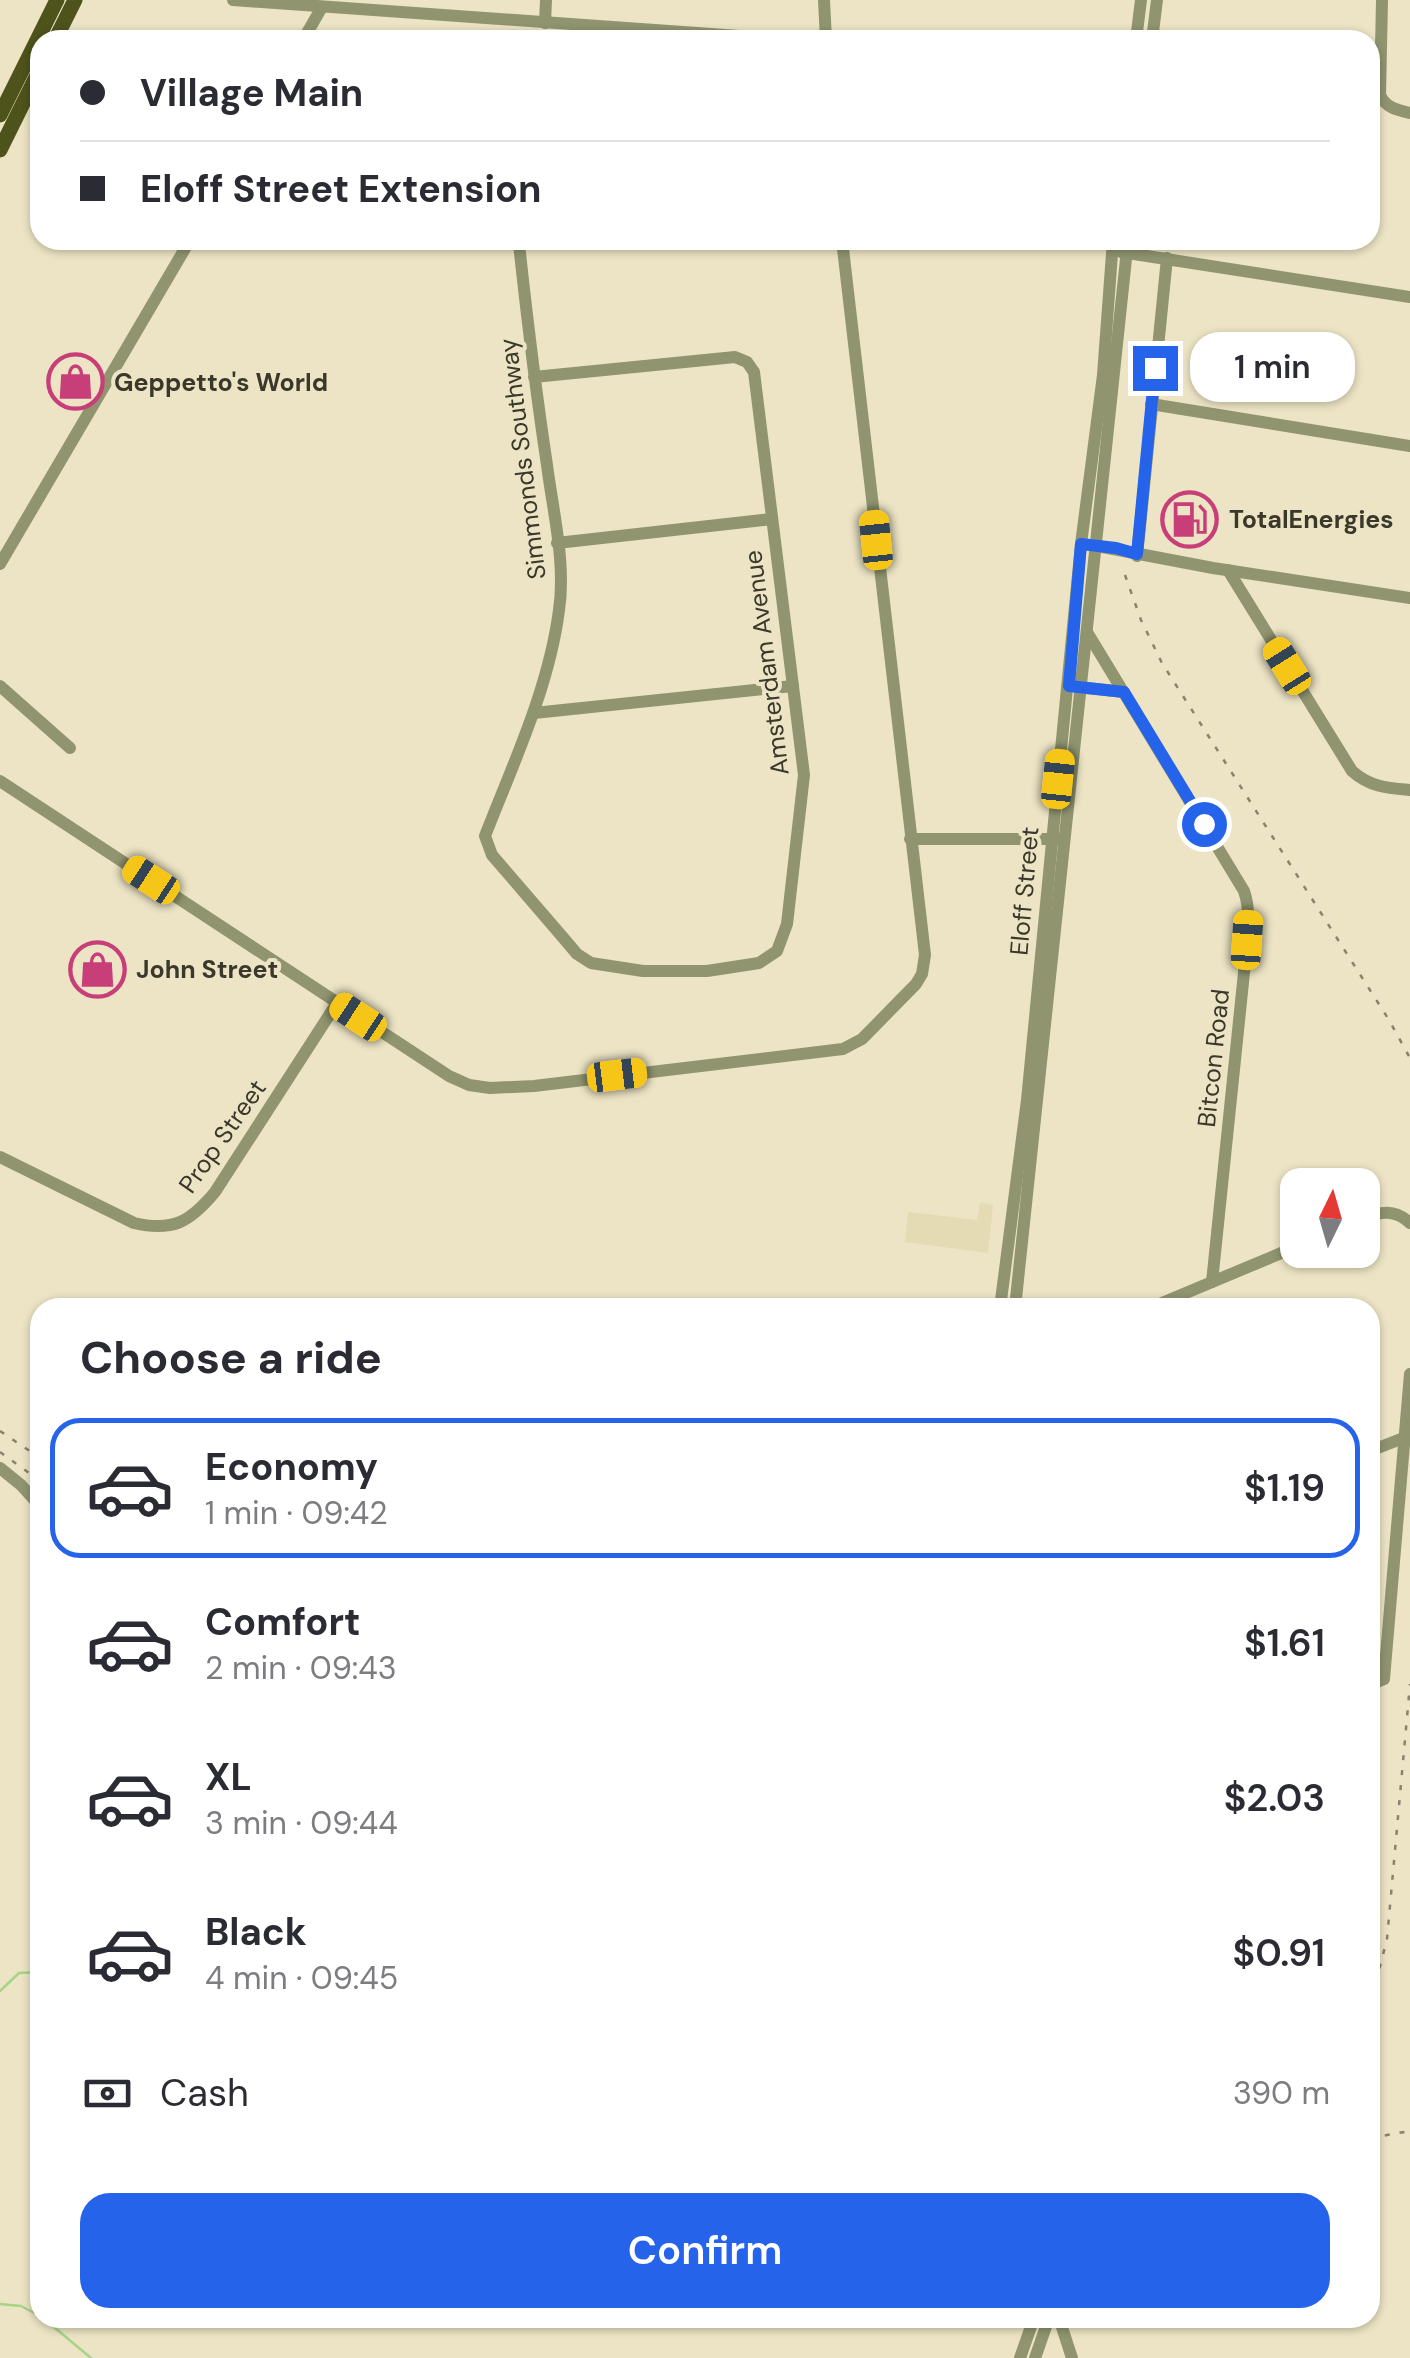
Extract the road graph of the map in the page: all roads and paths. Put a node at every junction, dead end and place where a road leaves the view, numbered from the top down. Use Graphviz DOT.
graph roads {
  1 [pos="57,0"];
  2 [pos="75,0"];
  3 [pos="233,0"];
  4 [pos="546,0"];
  5 [pos="824,0"];
  6 [pos="1140,0"];
  7 [pos="1157,0"];
  8 [pos="1382,0"];
  9 [pos="322,7"];
  10 [pos="544,24"];
  11 [pos="42,30"];
  12 [pos="59,30"];
  13 [pos="308,30"];
  14 [pos="638,30"];
  15 [pos="826,30"];
  16 [pos="1137,30"];
  17 [pos="1153,30"];
  18 [pos="30,54"];
  19 [pos="30,89"];
  20 [pos="1410,112"];
  21 [pos="0,115"];
  22 [pos="0,150"];
  23 [pos="184,250"];
  24 [pos="520,250"];
  25 [pos="843,250"];
  26 [pos="1112,250"];
  27 [pos="1127,250"];
  28 [pos="1141,250"];
  29 [pos="1167,258"];
  30 [pos="1410,297"];
  31 [pos="534,377"];
  32 [pos="1152,404"];
  33 [pos="1104,409"];
  34 [pos="1410,446"];
  35 [pos="772,519"];
  36 [pos="557,542"];
  37 [pos="1088,548"];
  38 [pos="1138,555"];
  39 [pos="0,564"];
  40 [pos="1228,570"];
  41 [pos="1410,598"];
  42 [pos="1087,632"];
  43 [pos="0,686"];
  44 [pos="793,686"];
  45 [pos="1075,687"];
  46 [pos="1124,692"];
  47 [pos="534,713"];
  48 [pos="70,748"];
  49 [pos="0,781"];
  50 [pos="1410,790"];
  51 [pos="485,836"];
  52 [pos="910,839"];
  53 [pos="1058,839"];
  54 [pos="337,1004"];
  55 [pos="0,1157"];
  56 [pos="1020,1202"];
  57 [pos="1380,1215"];
  58 [pos="1410,1223"];
  59 [pos="1280,1254"];
  60 [pos="1212,1282"];
  61 [pos="1002,1298"];
  62 [pos="1015,1298"];
  63 [pos="1174,1298"];
  64 [pos="1410,1374"];
  65 [pos="1406,1437"];
  66 [pos="1380,1448"];
  67 [pos="0,1468"];
  68 [pos="30,1495"];
  69 [pos="1380,1681"];
  70 [pos="1030,2328"];
  71 [pos="1046,2328"];
  72 [pos="1062,2328"];
  73 [pos="1020,2358"];
  74 [pos="1035,2358"];
  75 [pos="1072,2358"];
  1 -- 11 [label="main road"];
  2 -- 12 [label="main road"];
  3 -- 9 [label="street"];
  4 -- 10 [label="street"];
  5 -- 15 [label="street"];
  6 -- 16 [label="street"];
  7 -- 17 [label="street"];
  8 -- 20 [label="street"];
  9 -- 10 [label="street"];
  9 -- 13 [label="street"];
  10 -- 14 [label="street"];
  18 -- 21 [label="main road"];
  19 -- 22 [label="main road"];
  23 -- 39 [label="street"];
  24 -- 31 [label="street, Simmonds Southway"];
  25 -- 52 [label="street"];
  26 -- 33 [label="street, Eloff Street"];
  27 -- 33 [label="street, Eloff Street"];
  28 -- 29 [label="street"];
  29 -- 30 [label="street"];
  29 -- 32 [label="street"];
  31 -- 35 [label="street, Amsterdam Avenue"];
  31 -- 36 [label="street, Simmonds Southway"];
  32 -- 34 [label="street"];
  32 -- 38 [label="street"];
  33 -- 37 [label="street, Eloff Street"];
  35 -- 36 [label="street"];
  35 -- 44 [label="street, Amsterdam Avenue"];
  36 -- 47 [label="street, Simmonds Southway"];
  37 -- 38 [label="street"];
  37 -- 42 [label="street, Eloff Street"];
  37 -- 45 [label="street, Eloff Street"];
  38 -- 40 [label="street"];
  40 -- 41 [label="street"];
  40 -- 50 [label="street"];
  42 -- 45 [label="street, Eloff Street"];
  42 -- 46 [label="street, Bitcon Road"];
  43 -- 48 [label="street"];
  44 -- 47 [label="street"];
  44 -- 51 [label="street, Amsterdam Avenue"];
  45 -- 46 [label="street"];
  45 -- 53 [label="street, Eloff Street"];
  46 -- 60 [label="street, Bitcon Road"];
  47 -- 51 [label="street, Simmonds Southway"];
  49 -- 54 [label="street"];
  52 -- 53 [label="street"];
  52 -- 54 [label="street"];
  53 -- 56 [label="street, Eloff Street"];
  54 -- 55 [label="street, Prop Street"];
  56 -- 61 [label="street, Eloff Street"];
  56 -- 62 [label="street, Eloff Street"];
  57 -- 58 [label="street"];
  59 -- 60 [label="street"];
  60 -- 63 [label="street"];
  64 -- 65 [label="street"];
  65 -- 66 [label="street"];
  65 -- 69 [label="street"];
  67 -- 68 [label="street"];
  70 -- 73 [label="street"];
  71 -- 74 [label="street"];
  72 -- 75 [label="street"];
}
